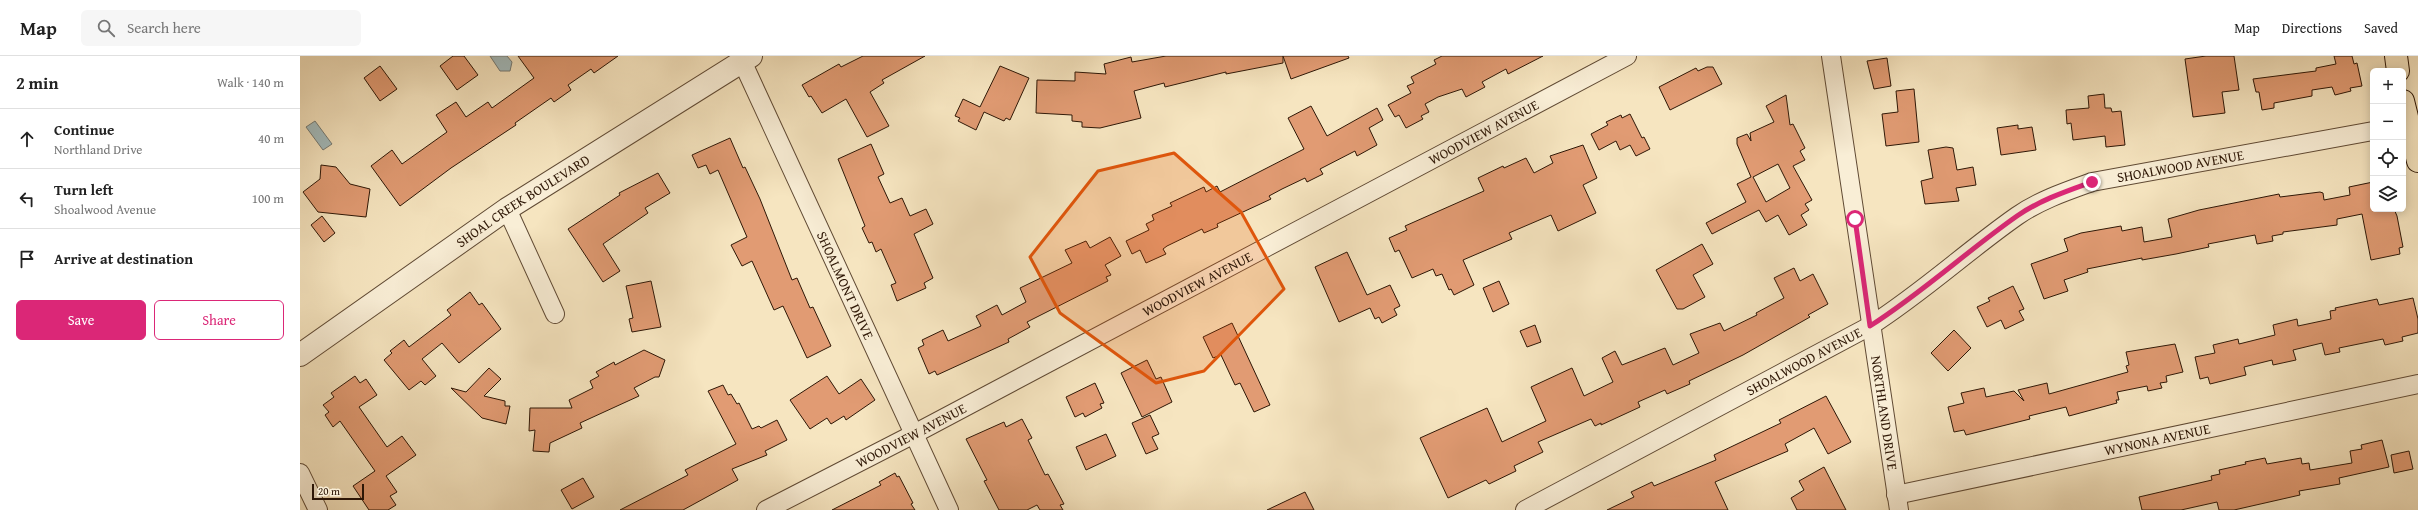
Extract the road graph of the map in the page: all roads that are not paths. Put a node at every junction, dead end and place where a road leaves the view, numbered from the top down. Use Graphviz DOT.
graph roads {
  1 [pos="1627,56"];
  2 [pos="1831,56"];
  3 [pos="2396,56"];
  4 [pos="746,59"];
  5 [pos="2398,68"];
  6 [pos="2404,104"];
  7 [pos="2410,124"];
  8 [pos="2370,131"];
  9 [pos="2418,161"];
  10 [pos="507,209"];
  11 [pos="555,314"];
  12 [pos="1870,326"];
  13 [pos="300,355"];
  14 [pos="2418,384"];
  15 [pos="914,434"];
  16 [pos="300,473"];
  17 [pos="1897,502"];
  18 [pos="318,510"];
  19 [pos="766,510"];
  20 [pos="949,510"];
  21 [pos="1525,510"];
  1 -- 15 [label="street, WOODVIEW AVENUE"];
  2 -- 12 [label="street, NORTHLAND DRIVE"];
  3 -- 5 [label="main road"];
  4 -- 10 [label="street, SHOAL CREEK BOULEVARD"];
  4 -- 15 [label="street, SHOALMONT DRIVE"];
  6 -- 7 [label="main road"];
  7 -- 9 [label="main road"];
  8 -- 12 [label="street, SHOALWOOD AVENUE"];
  10 -- 11 [label="street"];
  10 -- 13 [label="street, SHOAL CREEK BOULEVARD"];
  12 -- 17 [label="street, NORTHLAND DRIVE"];
  12 -- 21 [label="street, SHOALWOOD AVENUE"];
  14 -- 17 [label="street, WYNONA AVENUE"];
  15 -- 19 [label="street, WOODVIEW AVENUE"];
  15 -- 20 [label="street, SHOALMONT DRIVE"];
  16 -- 18 [label="street"];
}
